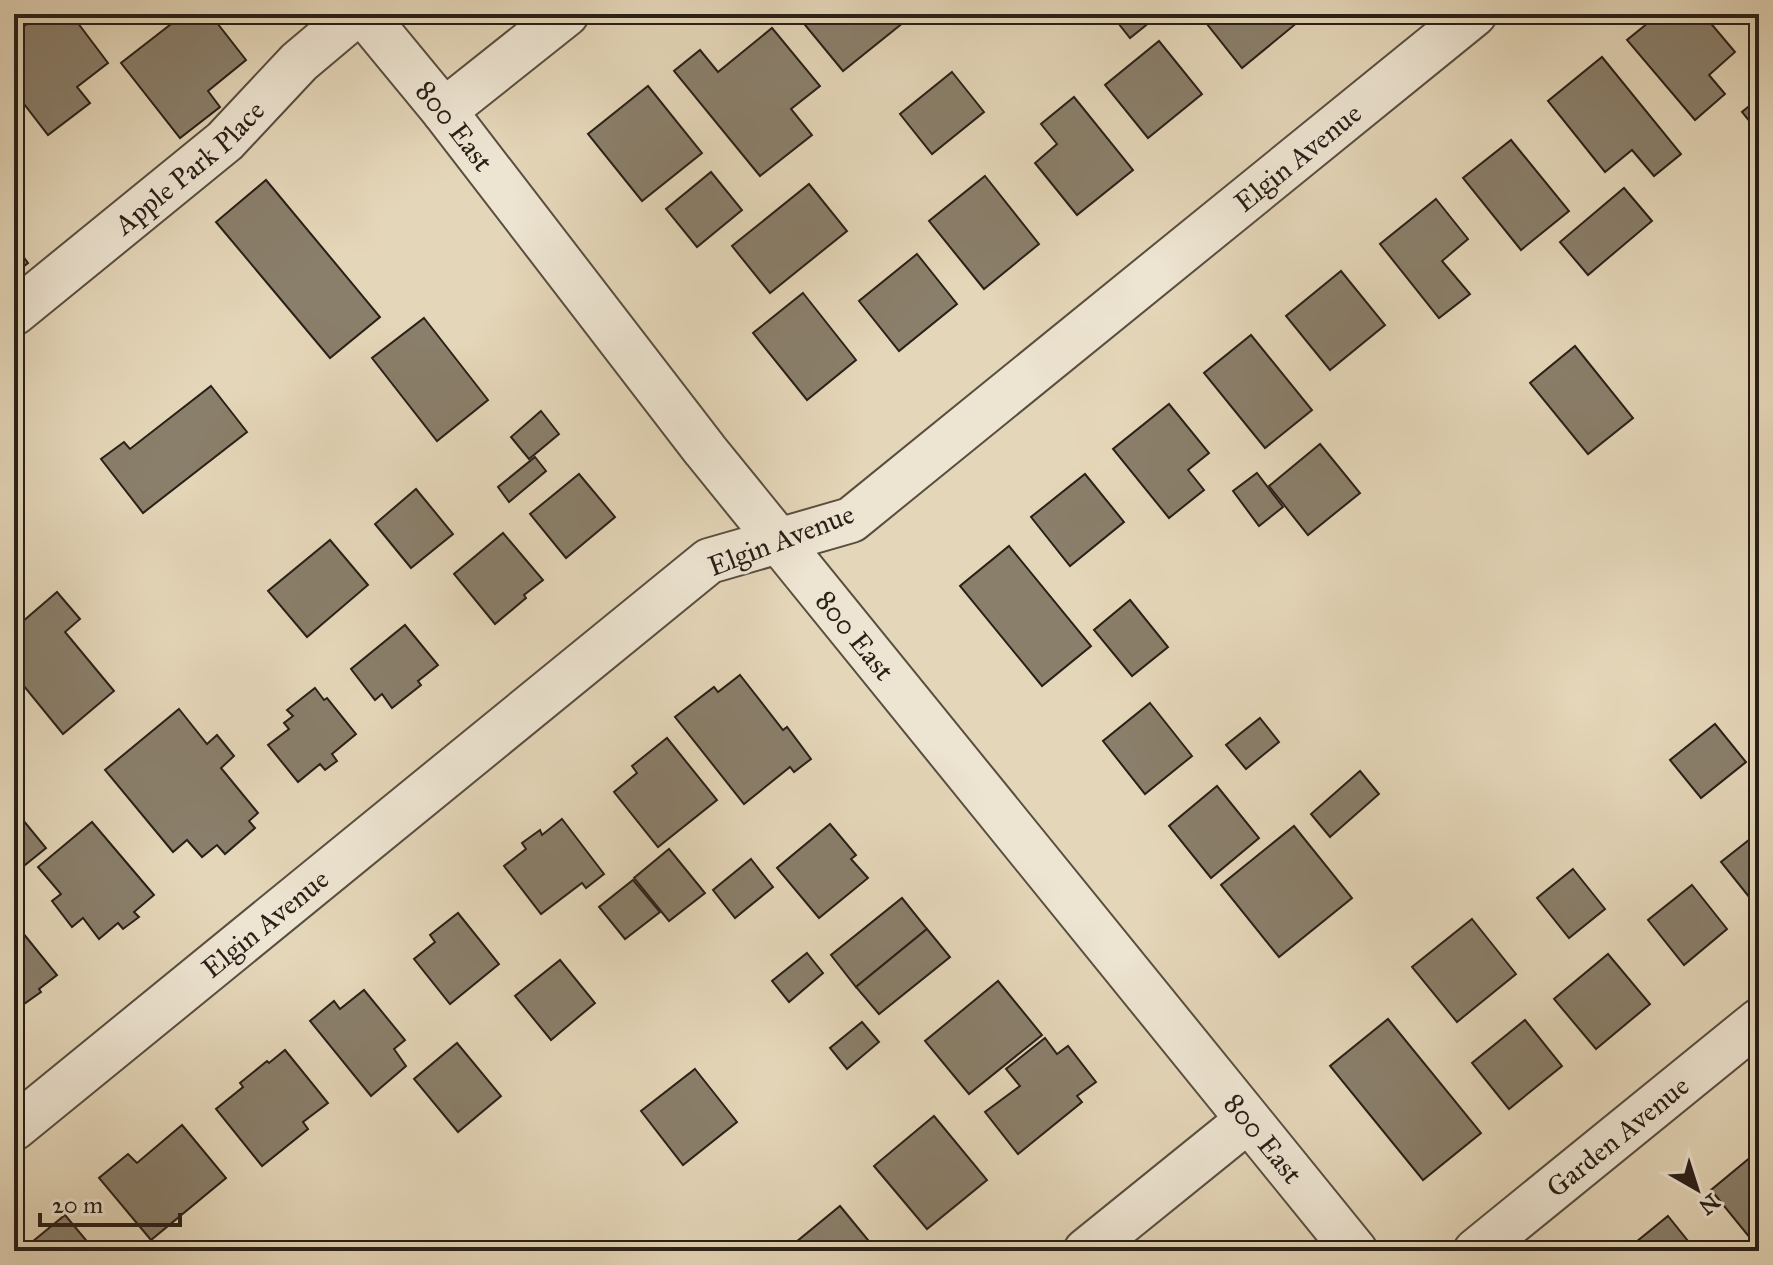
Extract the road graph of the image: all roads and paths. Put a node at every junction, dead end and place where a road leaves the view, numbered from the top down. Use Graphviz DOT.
graph roads {
  1 [pos="356,14"];
  2 [pos="364,14"];
  3 [pos="566,14"];
  4 [pos="1474,14"];
  5 [pos="444,111"];
  6 [pos="14,313"];
  7 [pos="778,541"];
  8 [pos="1759,1021"];
  9 [pos="1248,1120"];
  10 [pos="14,1128"];
  11 [pos="1086,1251"];
  12 [pos="1355,1251"];
  13 [pos="1476,1251"];
  1 -- 6 [label="street, Apple Park Place"];
  2 -- 5 [label="street, 800 East"];
  3 -- 5 [label="street"];
  4 -- 7 [label="street, Elgin Avenue"];
  5 -- 7 [label="street, 800 East"];
  7 -- 9 [label="street, 800 East"];
  7 -- 10 [label="street, Elgin Avenue"];
  8 -- 13 [label="street, Garden Avenue"];
  9 -- 11 [label="street"];
  9 -- 12 [label="street, 800 East"];
}
